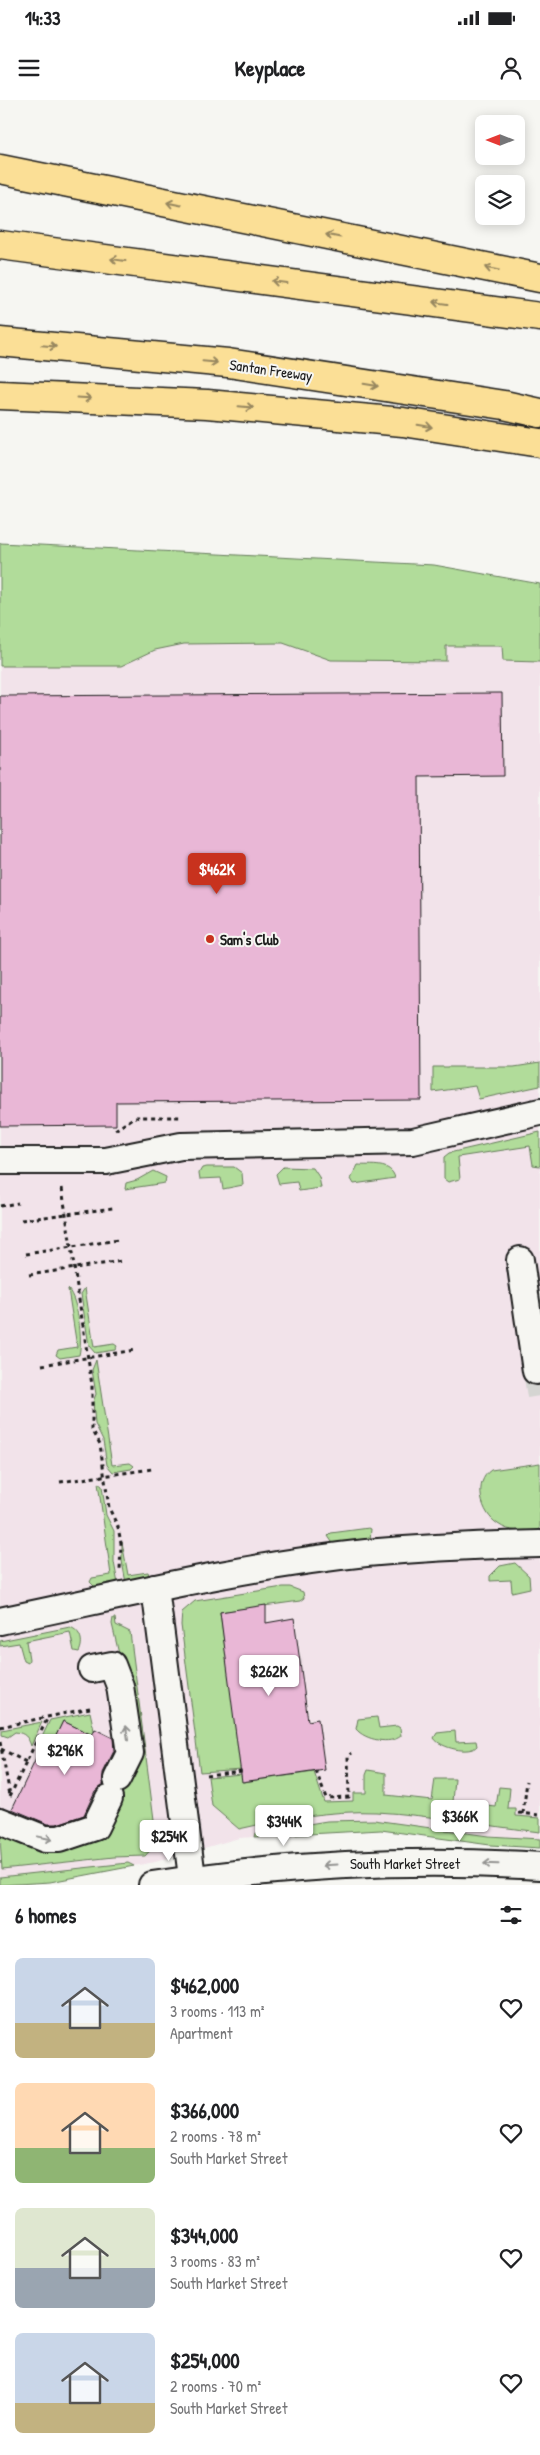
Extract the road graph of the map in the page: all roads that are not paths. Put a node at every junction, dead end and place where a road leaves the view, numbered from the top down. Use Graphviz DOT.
graph roads {
  1 [pos="0,169"];
  2 [pos="0,245"];
  3 [pos="540,278"];
  4 [pos="540,317"];
  5 [pos="0,342"];
  6 [pos="0,395"];
  7 [pos="540,413"];
  8 [pos="540,443"];
  9 [pos="540,1112"];
  10 [pos="0,1161"];
  11 [pos="540,1300"];
  12 [pos="536,1372"];
  13 [pos="540,1544"];
  14 [pos="155,1588"];
  15 [pos="0,1621"];
  16 [pos="92,1669"];
  17 [pos="3,1812"];
  18 [pos="540,1866"];
  19 [pos="193,1882"];
  20 [pos="152,1885"];
  3 -- 1 [label="highway, one-way"];
  4 -- 2 [label="highway, one-way"];
  5 -- 7 [label="highway, Santan Freeway, one-way"];
  6 -- 8 [label="highway, one-way"];
  9 -- 10 [label="street"];
  11 -- 12 [label="street"];
  13 -- 14 [label="street"];
  14 -- 15 [label="street"];
  14 -- 19 [label="street"];
  17 -- 16 [label="street, one-way"];
  18 -- 19 [label="street, South Market Street, one-way"];
  19 -- 20 [label="street, South Market Street"];
}
